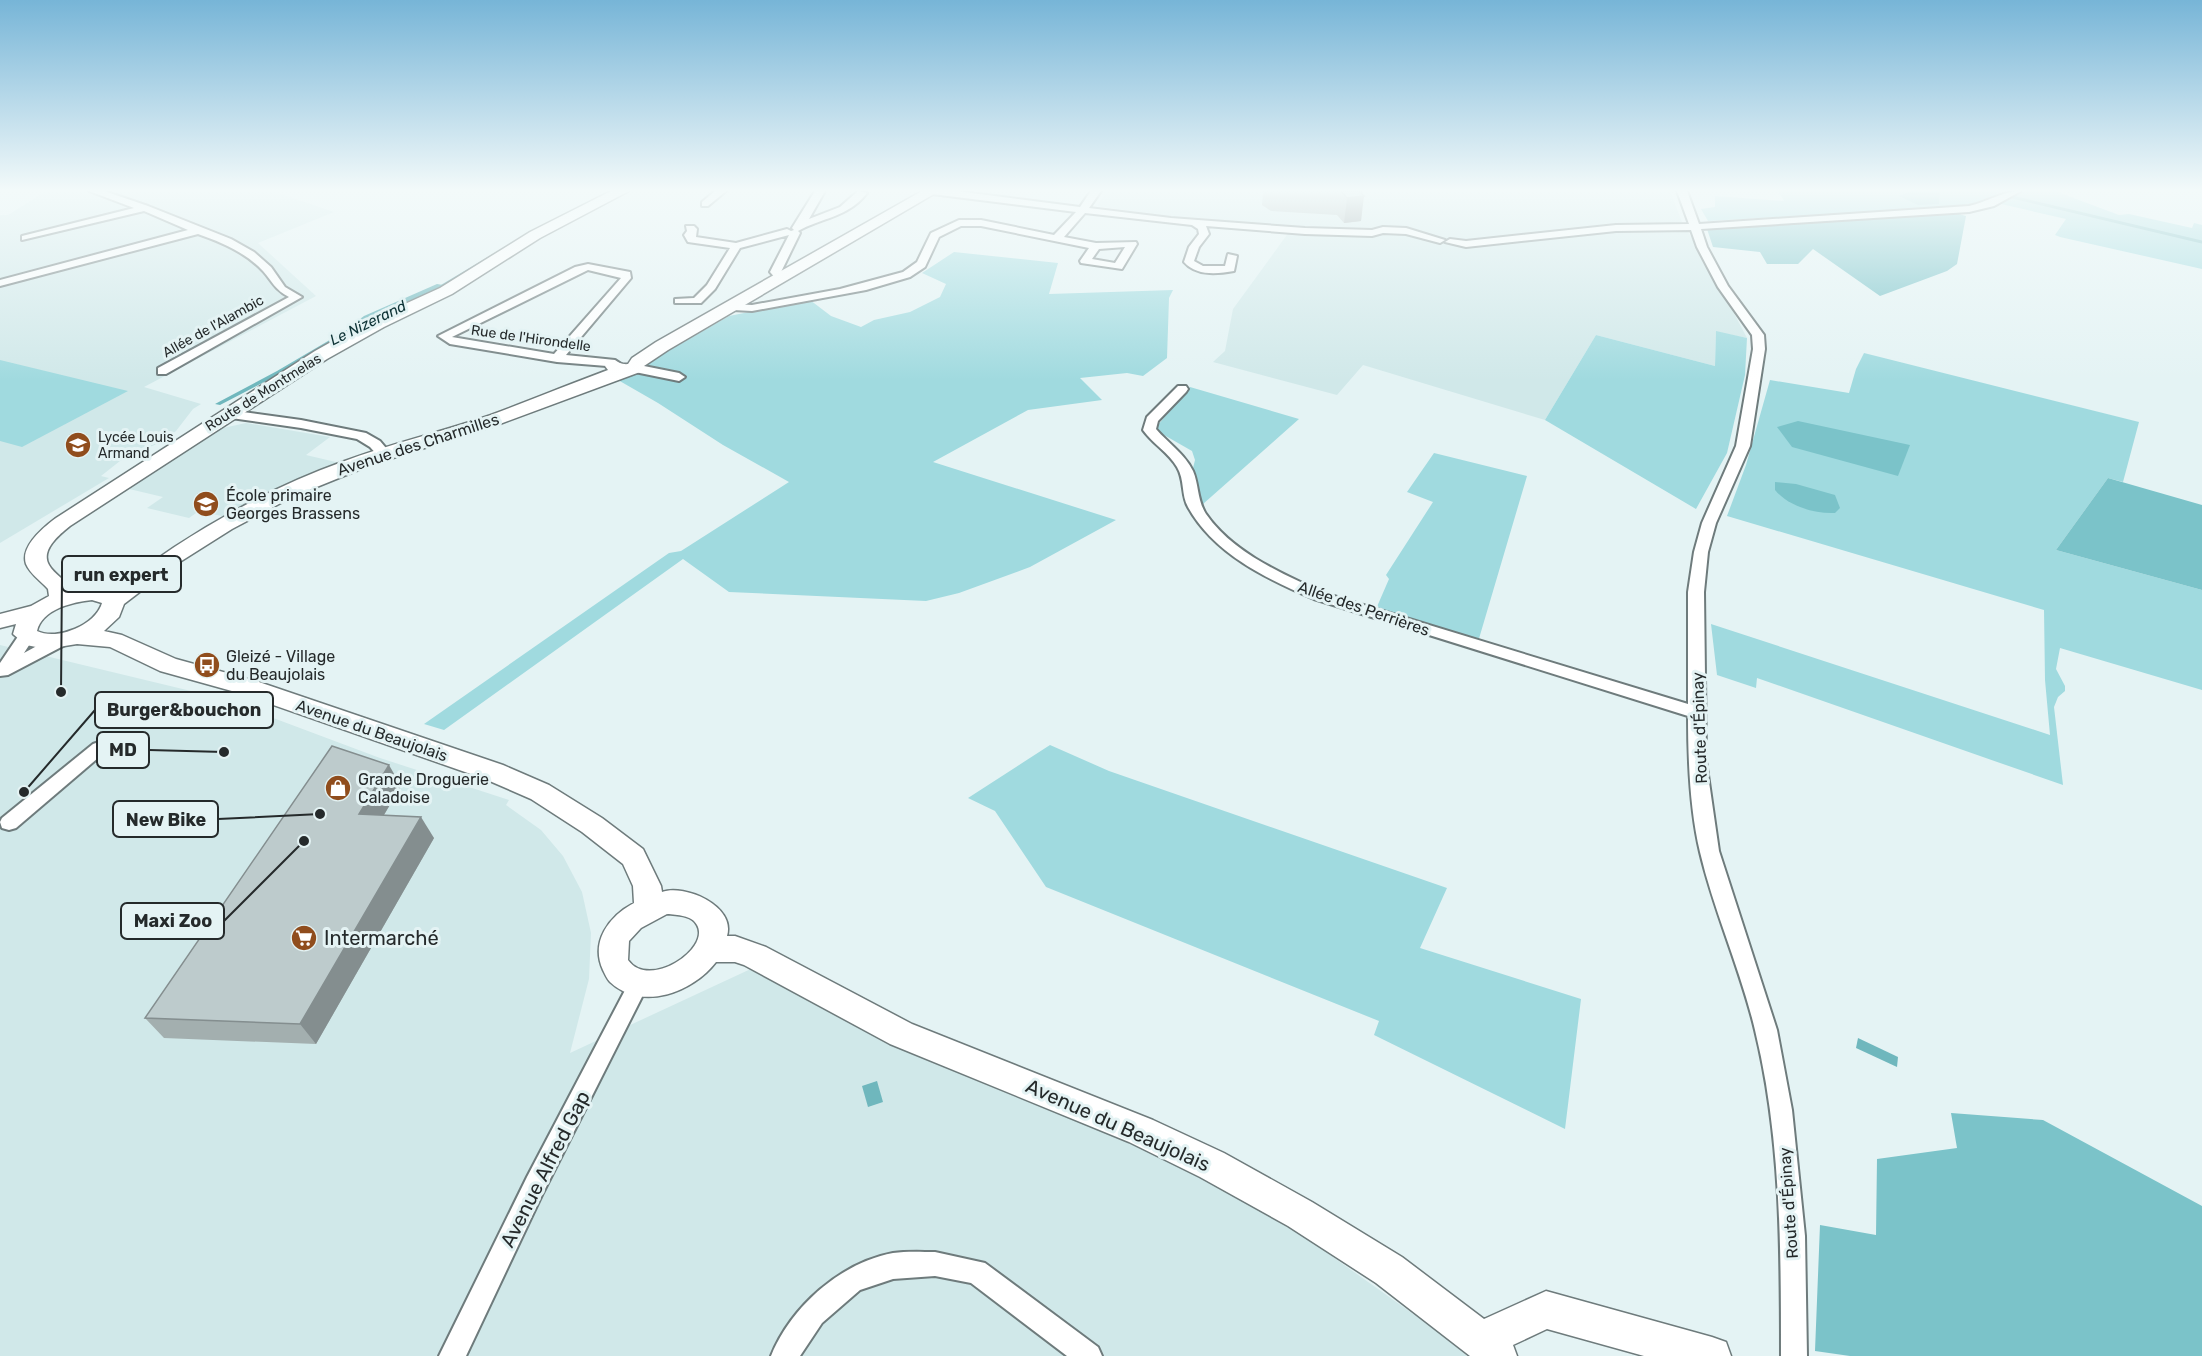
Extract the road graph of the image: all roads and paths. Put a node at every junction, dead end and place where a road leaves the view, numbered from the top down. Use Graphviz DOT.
graph roads {
  1 [pos="109,254"];
  2 [pos="250,254"];
  3 [pos="505,254"];
  4 [pos="731,254"];
  5 [pos="783,254"];
  6 [pos="822,254"];
  7 [pos="927,254"];
  8 [pos="1192,254"];
  9 [pos="1707,254"];
  10 [pos="1232,256"];
  11 [pos="781,278"];
  12 [pos="0,283"];
  13 [pos="679,301"];
  14 [pos="733,307"];
  15 [pos="556,358"];
  16 [pos="626,365"];
  17 [pos="162,371"];
  18 [pos="679,376"];
  19 [pos="1182,389"];
  20 [pos="228,414"];
  21 [pos="384,454"];
  22 [pos="164,564"];
  23 [pos="45,573"];
  24 [pos="87,593"];
  25 [pos="48,606"];
  26 [pos="112,618"];
  27 [pos="0,621"];
  28 [pos="0,633"];
  29 [pos="26,635"];
  30 [pos="69,638"];
  31 [pos="1,672"];
  32 [pos="1696,713"];
  33 [pos="99,748"];
  34 [pos="3,823"];
  35 [pos="649,907"];
  36 [pos="710,949"];
  37 [pos="639,983"];
  38 [pos="1490,1348"];
  39 [pos="452,1356"];
  40 [pos="784,1356"];
  41 [pos="1089,1356"];
  42 [pos="1710,1356"];
  43 [pos="1794,1356"];
  1 -- 12 [label="street"];
  2 -- 17 [label="street, Allée de l'Alambic"];
  3 -- 20 [label="street, Route de Montmelas"];
  4 -- 13 [label="street"];
  5 -- 11 [label="street"];
  6 -- 11 [label="street, Avenue des Charmilles"];
  7 -- 14 [label="street"];
  8 -- 10 [label="street"];
  9 -- 32 [label="street, Route d'Épinay"];
  11 -- 14 [label="street, Avenue des Charmilles"];
  14 -- 16 [label="street, Avenue des Charmilles"];
  15 -- 15 [label="street, Rue de l'Hirondelle"];
  15 -- 16 [label="street, Rue de l'Hirondelle"];
  16 -- 18 [label="street, Rue de l'Hirondelle"];
  16 -- 21 [label="street, Avenue des Charmilles"];
  19 -- 32 [label="street, Allée des Perrières"];
  20 -- 21 [label="street"];
  20 -- 23 [label="street, Route de Montmelas"];
  21 -- 22 [label="street, Avenue des Charmilles"];
  22 -- 24 [label="street, Avenue des Charmilles"];
  22 -- 26 [label="street, Avenue des Charmilles"];
  23 -- 24 [label="street"];
  23 -- 25 [label="street, Route de Montmelas"];
  24 -- 25 [label="street, Avenue des Charmilles"];
  24 -- 26 [label="street"];
  25 -- 27 [label="street"];
  25 -- 29 [label="street"];
  26 -- 30 [label="street, Avenue du Beaujolais"];
  26 -- 35 [label="street, Avenue du Beaujolais"];
  28 -- 29 [label="street"];
  29 -- 30 [label="street, Avenue du Beaujolais"];
  29 -- 31 [label="street"];
  30 -- 31 [label="street"];
  32 -- 43 [label="street, Route d'Épinay"];
  33 -- 34 [label="street"];
  35 -- 36 [label="street"];
  35 -- 37 [label="street"];
  36 -- 37 [label="street"];
  36 -- 38 [label="street, Avenue du Beaujolais"];
  37 -- 39 [label="street, Avenue Alfred Gap"];
  38 -- 42 [label="street"];
  40 -- 41 [label="street"];
}
